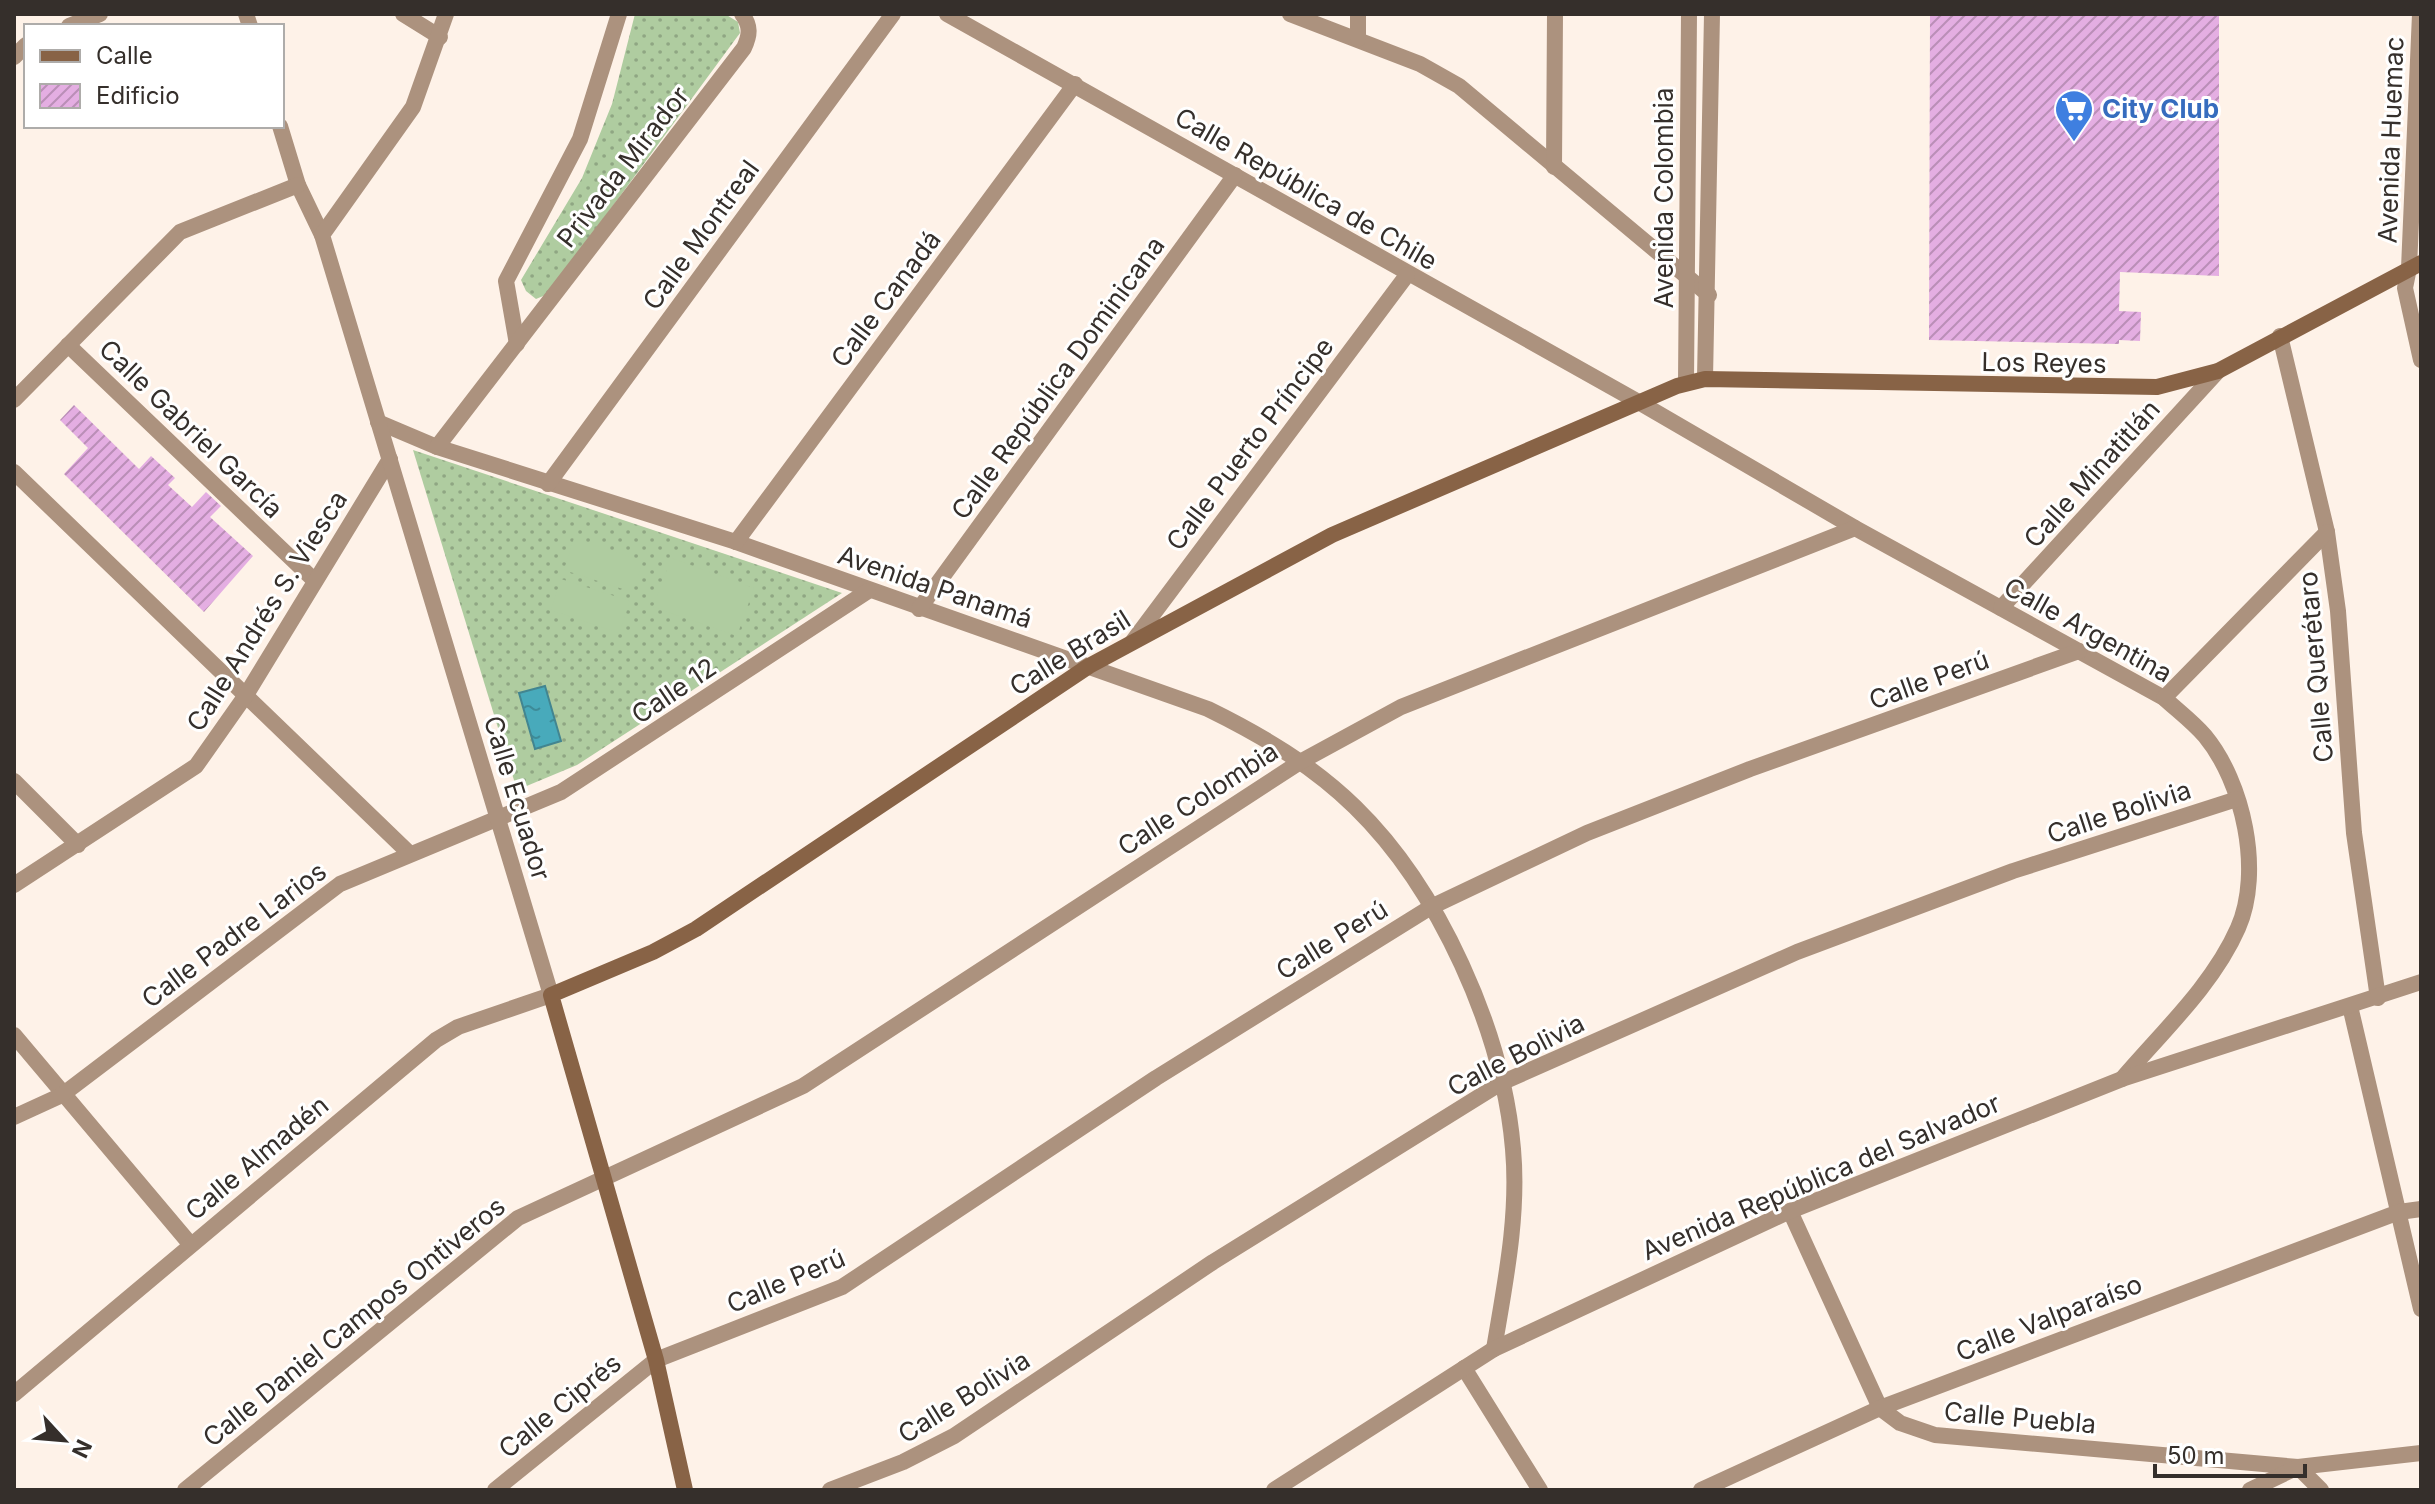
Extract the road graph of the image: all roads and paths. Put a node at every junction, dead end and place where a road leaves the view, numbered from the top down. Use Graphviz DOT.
graph roads {
  1 [pos="100,14"];
  2 [pos="403,14"];
  3 [pos="446,14"];
  4 [pos="619,14"];
  5 [pos="742,14"];
  6 [pos="893,14"];
  7 [pos="947,14"];
  8 [pos="1290,14"];
  9 [pos="1358,14"];
  10 [pos="1555,14"];
  11 [pos="1689,14"];
  12 [pos="1712,14"];
  13 [pos="2420,14"];
  14 [pos="74,24"];
  15 [pos="440,37"];
  16 [pos="1358,39"];
  17 [pos="1075,84"];
  18 [pos="281,128"];
  19 [pos="1554,167"];
  20 [pos="1235,175"];
  21 [pos="298,185"];
  22 [pos="322,235"];
  23 [pos="2415,266"];
  24 [pos="1407,275"];
  25 [pos="1688,279"];
  26 [pos="1709,295"];
  27 [pos="2280,336"];
  28 [pos="517,344"];
  29 [pos="68,345"];
  30 [pos="2421,360"];
  31 [pos="2218,371"];
  32 [pos="1705,379"];
  33 [pos="1686,382"];
  34 [pos="14,400"];
  35 [pos="1642,404"];
  36 [pos="378,422"];
  37 [pos="437,447"];
  38 [pos="390,459"];
  39 [pos="14,472"];
  40 [pos="548,484"];
  41 [pos="1855,528"];
  42 [pos="2327,532"];
  43 [pos="736,542"];
  44 [pos="315,581"];
  45 [pos="868,591"];
  46 [pos="2001,608"];
  47 [pos="919,609"];
  48 [pos="1133,641"];
  49 [pos="2079,651"];
  50 [pos="1089,666"];
  51 [pos="246,695"];
  52 [pos="2164,698"];
  53 [pos="1300,762"];
  54 [pos="14,781"];
  55 [pos="2237,799"];
  56 [pos="498,817"];
  57 [pos="78,845"];
  58 [pos="409,853"];
  59 [pos="14,885"];
  60 [pos="1431,907"];
  61 [pos="2421,982"];
  62 [pos="551,995"];
  63 [pos="2378,998"];
  64 [pos="2350,1006"];
  65 [pos="14,1035"];
  66 [pos="2122,1079"];
  67 [pos="1501,1083"];
  68 [pos="62,1095"];
  69 [pos="14,1117"];
  70 [pos="603,1181"];
  71 [pos="2421,1209"];
  72 [pos="1790,1211"];
  73 [pos="2399,1212"];
  74 [pos="191,1245"];
  75 [pos="2421,1309"];
  76 [pos="1494,1349"];
  77 [pos="656,1360"];
  78 [pos="1464,1368"];
  79 [pos="14,1394"];
  80 [pos="1880,1408"];
  81 [pos="2421,1453"];
  82 [pos="2298,1467"];
  83 [pos="185,1490"];
  84 [pos="495,1490"];
  85 [pos="685,1490"];
  86 [pos="830,1490"];
  87 [pos="1274,1490"];
  88 [pos="1540,1490"];
  89 [pos="1701,1490"];
  90 [pos="2250,1490"];
  91 [pos="2321,1490"];
  1 -- 14 [label="street"];
  2 -- 15 [label="street"];
  3 -- 15 [label="street"];
  4 -- 28 [label="street, Privada Mirador"];
  5 -- 28 [label="street, Privada Mirador"];
  6 -- 40 [label="street, Calle Montreal"];
  7 -- 17 [label="street, Calle República de Chile"];
  8 -- 16 [label="street"];
  9 -- 16 [label="street"];
  10 -- 19 [label="street"];
  11 -- 25 [label="street, Avenida Colombia"];
  12 -- 26 [label="street, Avenida Colombia"];
  13 -- 23 [label="street, Avenida Huemac"];
  15 -- 22 [label="street"];
  16 -- 19 [label="street"];
  17 -- 20 [label="street, Calle República de Chile"];
  17 -- 43 [label="street, Calle Canadá"];
  18 -- 21 [label="street, Calle Ecuador"];
  19 -- 25 [label="street"];
  20 -- 24 [label="street, Calle República de Chile"];
  20 -- 47 [label="street, Calle República Dominicana"];
  21 -- 22 [label="street, Calle Ecuador"];
  21 -- 29 [label="street"];
  22 -- 36 [label="street, Calle Ecuador"];
  23 -- 27 [label="main road, Los Reyes"];
  23 -- 30 [label="street, Avenida Huemac"];
  24 -- 35 [label="street, Calle República de Chile"];
  24 -- 48 [label="street, Calle Puerto Príncipe"];
  25 -- 26 [label="street"];
  25 -- 33 [label="street, Avenida Colombia"];
  26 -- 32 [label="street, Avenida Colombia"];
  27 -- 31 [label="main road, Los Reyes"];
  27 -- 42 [label="street, Calle Querétaro"];
  28 -- 37 [label="street, Privada Mirador"];
  29 -- 34 [label="street"];
  29 -- 44 [label="street, Calle Gabriel García"];
  31 -- 32 [label="main road, Los Reyes"];
  31 -- 46 [label="street, Calle Minatitlán"];
  32 -- 33 [label="main road, Los Reyes"];
  33 -- 35 [label="main road, Los Reyes"];
  35 -- 41 [label="street, Calle Argentina"];
  35 -- 48 [label="main road, Calle Brasil"];
  36 -- 37 [label="street, Avenida Panamá"];
  36 -- 38 [label="street, Calle Ecuador"];
  37 -- 40 [label="street, Avenida Panamá"];
  38 -- 44 [label="street, Calle Andrés S. Viesca"];
  38 -- 56 [label="street, Calle Ecuador"];
  39 -- 51 [label="street"];
  40 -- 43 [label="street, Avenida Panamá"];
  41 -- 46 [label="street, Calle Argentina"];
  41 -- 53 [label="street, Calle Colombia"];
  42 -- 52 [label="street"];
  42 -- 63 [label="street, Calle Querétaro"];
  43 -- 45 [label="street, Avenida Panamá"];
  44 -- 51 [label="street, Calle Andrés S. Viesca"];
  45 -- 47 [label="street, Avenida Panamá"];
  45 -- 56 [label="street, Calle 12"];
  46 -- 49 [label="street, Calle Argentina"];
  47 -- 50 [label="street, Avenida Panamá"];
  48 -- 50 [label="main road, Calle Brasil"];
  49 -- 52 [label="street, Calle Argentina"];
  49 -- 60 [label="street, Calle Perú"];
  50 -- 53 [label="street, Avenida Panamá"];
  50 -- 62 [label="main road, Calle Brasil"];
  51 -- 57 [label="street, Calle Andrés S. Viesca"];
  51 -- 58 [label="street"];
  52 -- 55 [label="street, Calle Argentina"];
  53 -- 60 [label="street, Avenida Panamá"];
  53 -- 70 [label="street, Calle Colombia"];
  54 -- 57 [label="street"];
  55 -- 66 [label="street, Calle Argentina"];
  55 -- 67 [label="street, Calle Bolivia"];
  56 -- 58 [label="street, Calle Padre Larios"];
  56 -- 62 [label="street, Calle Ecuador"];
  57 -- 59 [label="street, Calle Andrés S. Viesca"];
  58 -- 68 [label="street, Calle Padre Larios"];
  60 -- 67 [label="street, Avenida Panamá"];
  60 -- 77 [label="street, Calle Perú"];
  61 -- 63 [label="street, Avenida República del Salvador"];
  62 -- 70 [label="main road, Calle Ecuador"];
  62 -- 74 [label="street, Calle Almadén"];
  63 -- 64 [label="street, Avenida República del Salvador"];
  64 -- 66 [label="street, Avenida República del Salvador"];
  64 -- 73 [label="street"];
  65 -- 68 [label="street"];
  66 -- 72 [label="street, Avenida República del Salvador"];
  67 -- 76 [label="street, Avenida Panamá"];
  67 -- 86 [label="street, Calle Bolivia"];
  68 -- 69 [label="street, Calle Padre Larios"];
  68 -- 74 [label="street"];
  70 -- 77 [label="main road, Calle Ecuador"];
  70 -- 83 [label="street, Calle Daniel Campos Ontiveros"];
  71 -- 73 [label="street, Calle Valparaíso"];
  72 -- 76 [label="street, Avenida República del Salvador"];
  72 -- 80 [label="street"];
  73 -- 75 [label="street"];
  73 -- 80 [label="street, Calle Valparaíso"];
  74 -- 79 [label="street, Calle Almadén"];
  76 -- 78 [label="street, Avenida República del Salvador"];
  77 -- 84 [label="street, Calle Ciprés"];
  77 -- 85 [label="main road, Calle Ecuador"];
  78 -- 87 [label="street, Avenida República del Salvador"];
  78 -- 88 [label="street"];
  80 -- 82 [label="street, Calle Puebla"];
  80 -- 89 [label="street, Calle Valparaíso"];
  81 -- 82 [label="street"];
  82 -- 90 [label="street"];
  82 -- 91 [label="street"];
}
